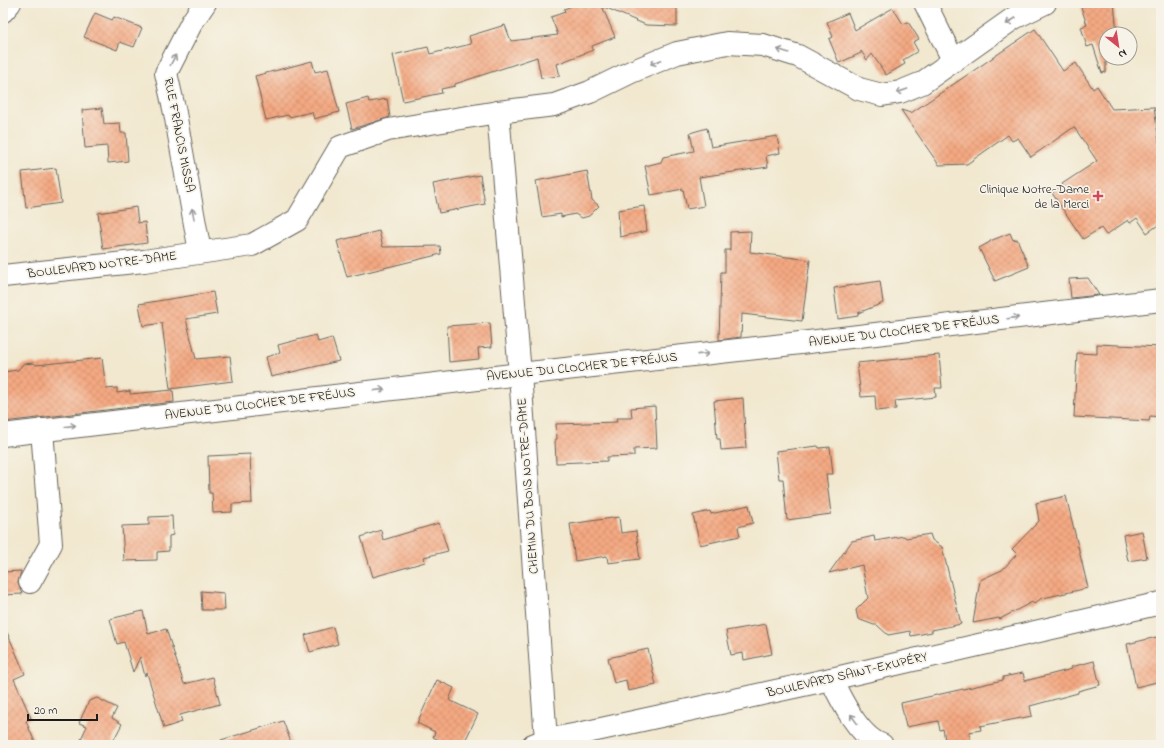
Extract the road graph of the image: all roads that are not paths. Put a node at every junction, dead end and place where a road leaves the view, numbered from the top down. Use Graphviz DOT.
graph roads {
  1 [pos="10,3"];
  2 [pos="205,3"];
  3 [pos="925,3"];
  4 [pos="1045,3"];
  5 [pos="3,11"];
  6 [pos="953,60"];
  7 [pos="498,112"];
  8 [pos="200,252"];
  9 [pos="3,276"];
  10 [pos="1161,300"];
  11 [pos="520,374"];
  12 [pos="42,430"];
  13 [pos="3,434"];
  14 [pos="30,582"];
  15 [pos="1161,603"];
  16 [pos="831,679"];
  17 [pos="539,742"];
  18 [pos="882,745"];
  1 -- 5 [label="street"];
  8 -- 2 [label="street, RUE FRANCIS MISSA, one-way"];
  3 -- 6 [label="street"];
  4 -- 6 [label="street, BOULEVARD NOTRE-DAME, one-way"];
  6 -- 7 [label="street, BOULEVARD NOTRE-DAME, one-way"];
  7 -- 8 [label="street, BOULEVARD NOTRE-DAME"];
  7 -- 11 [label="street, CHEMIN DU BOIS NOTRE-DAME"];
  8 -- 9 [label="street, BOULEVARD NOTRE-DAME"];
  11 -- 10 [label="street, AVENUE DU CLOCHER DE FRÉJUS, one-way"];
  12 -- 11 [label="street, AVENUE DU CLOCHER DE FRÉJUS, one-way"];
  11 -- 17 [label="street, CHEMIN DU BOIS NOTRE-DAME"];
  12 -- 13 [label="street, AVENUE DU CLOCHER DE FRÉJUS"];
  12 -- 14 [label="street"];
  15 -- 16 [label="street, BOULEVARD SAINT-EXUPÉRY"];
  16 -- 17 [label="street, BOULEVARD SAINT-EXUPÉRY"];
  18 -- 16 [label="street, one-way"];
}
